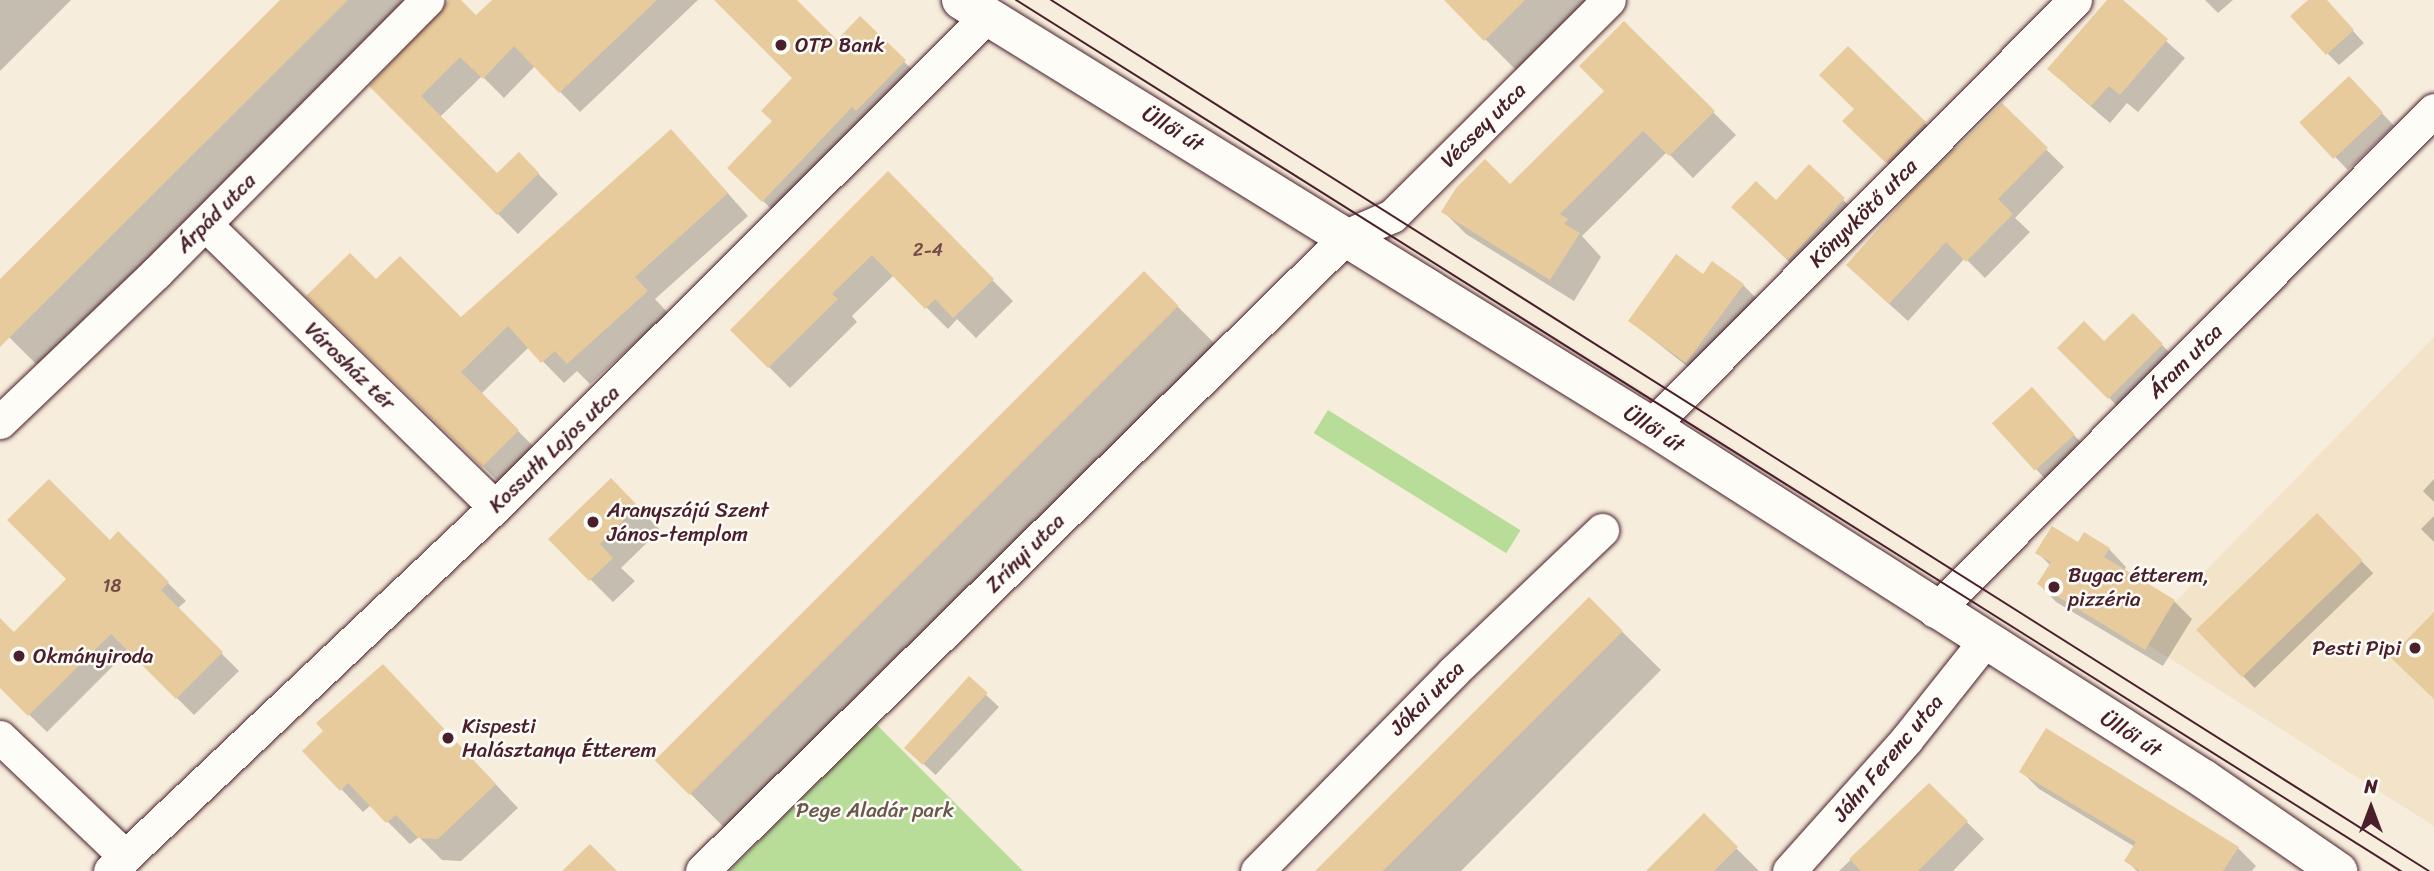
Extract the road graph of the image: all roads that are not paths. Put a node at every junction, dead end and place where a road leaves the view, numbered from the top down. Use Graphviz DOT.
graph roads {
  1 [pos="427,0"];
  2 [pos="1609,0"];
  3 [pos="2075,0"];
  4 [pos="974,8"];
  5 [pos="2434,110"];
  6 [pos="205,224"];
  7 [pos="1348,235"];
  8 [pos="0,422"];
  9 [pos="1651,426"];
  10 [pos="495,507"];
  11 [pos="1602,530"];
  12 [pos="1935,611"];
  13 [pos="1984,642"];
  14 [pos="0,737"];
  15 [pos="117,863"];
  16 [pos="702,871"];
  17 [pos="1256,871"];
  18 [pos="1789,871"];
  19 [pos="2338,871"];
  1 -- 6 [label="street, Árpád utca"];
  2 -- 7 [label="street, Vécsey utca"];
  3 -- 9 [label="street, Könyvkötő utca"];
  4 -- 7 [label="main road, Üllői út"];
  4 -- 10 [label="street, Kossuth Lajos utca"];
  5 -- 12 [label="street, Áram utca"];
  6 -- 8 [label="street, Árpád utca"];
  6 -- 10 [label="street, Városház tér"];
  7 -- 9 [label="main road, Üllői út"];
  7 -- 16 [label="street, Zrínyi utca"];
  9 -- 12 [label="main road, Üllői út"];
  10 -- 15 [label="street, Kossuth Lajos utca"];
  11 -- 17 [label="street, Jókai utca"];
  12 -- 13 [label="main road, Üllői út"];
  13 -- 18 [label="street, Jáhn Ferenc utca"];
  13 -- 19 [label="main road, Üllői út"];
  14 -- 15 [label="street"];
}
